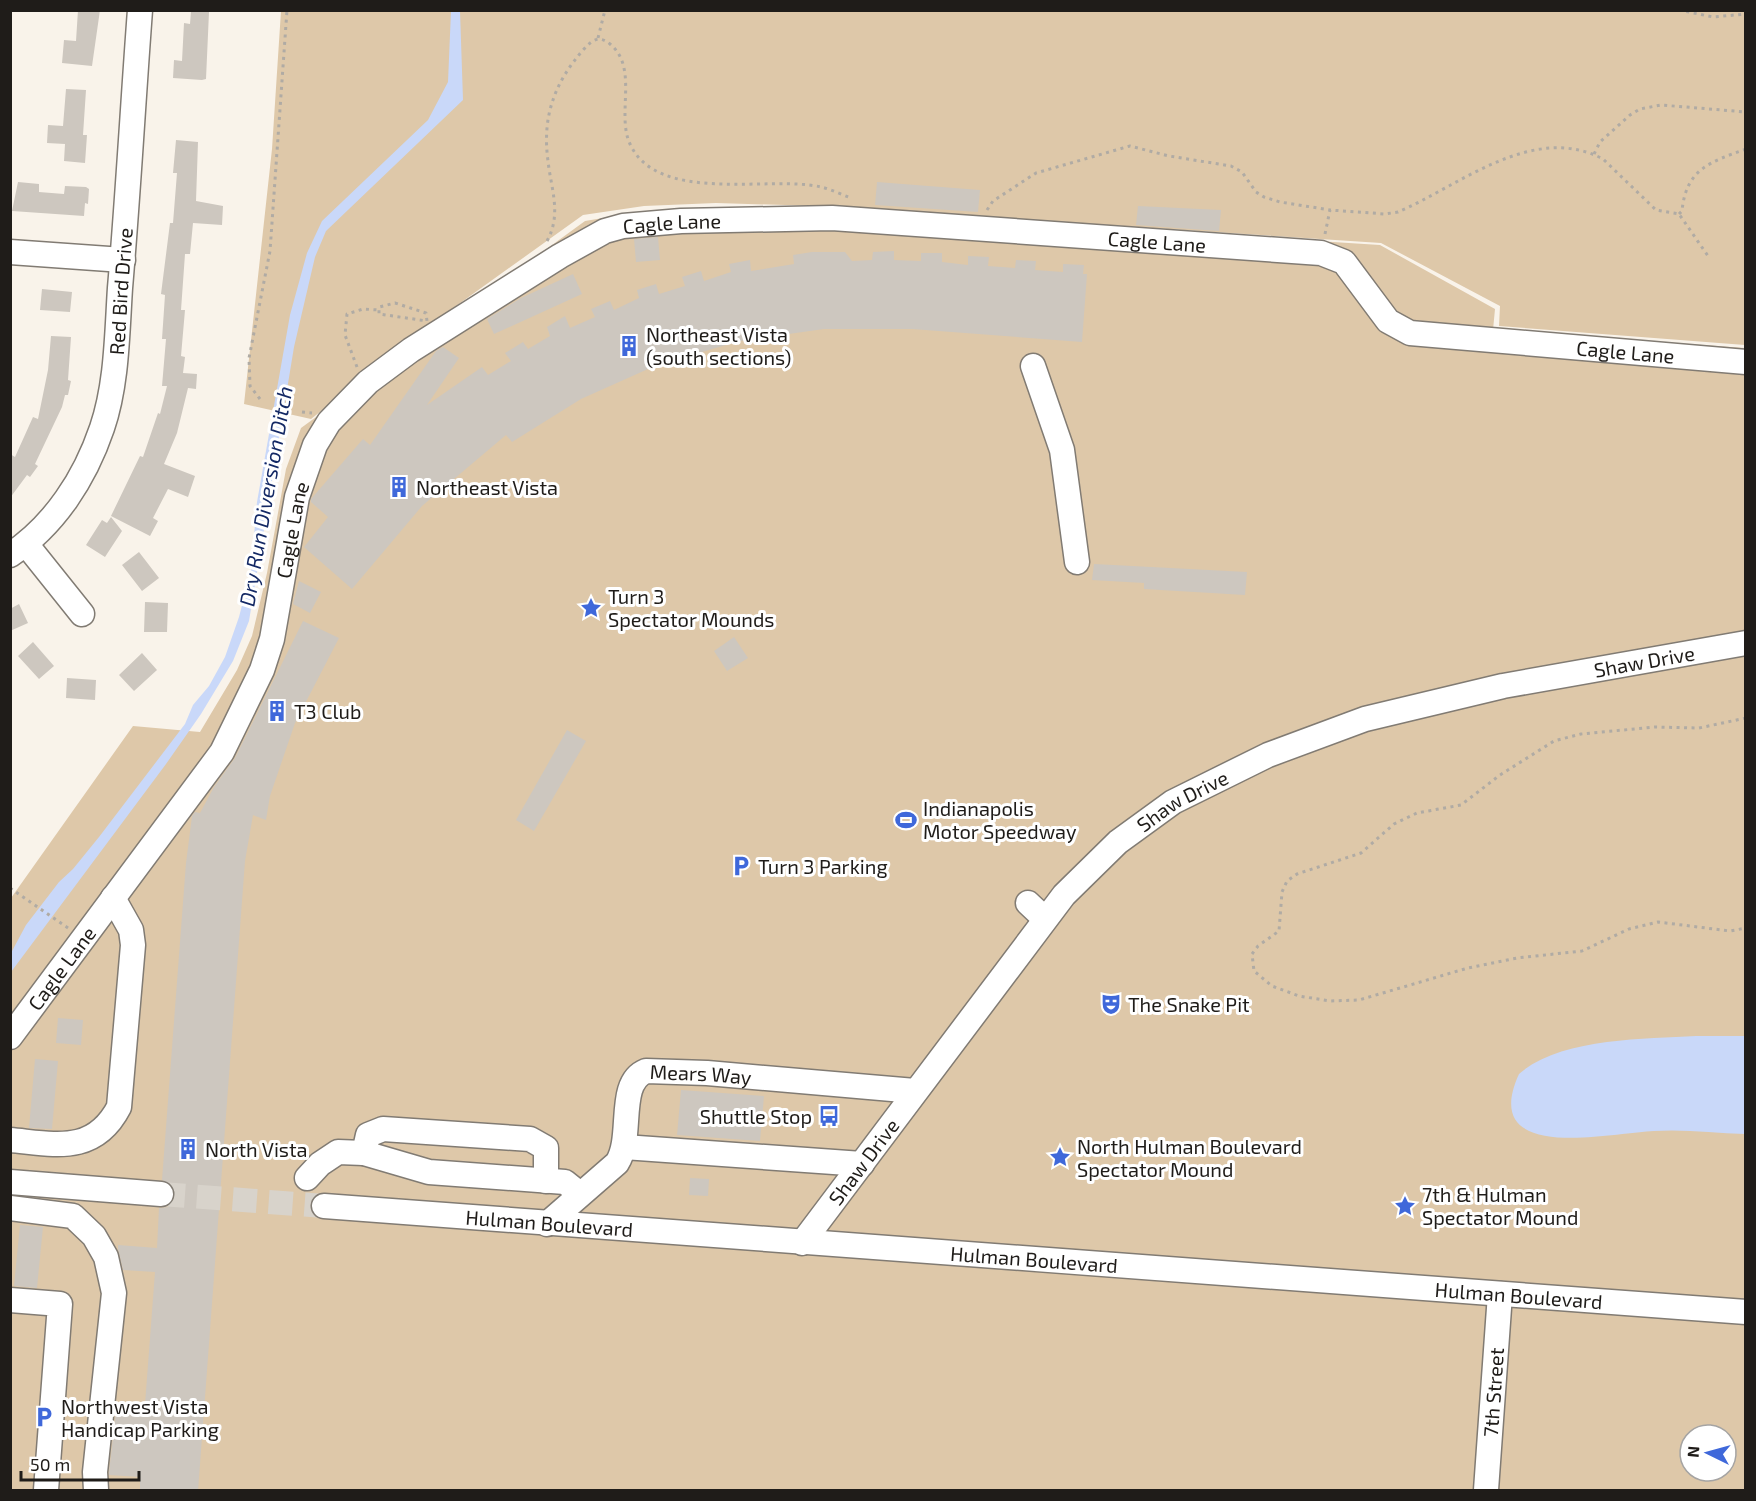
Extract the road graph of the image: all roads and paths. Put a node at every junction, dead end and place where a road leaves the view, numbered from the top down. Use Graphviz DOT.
graph roads {
  1 [pos="140,10"];
  2 [pos="287,10"];
  3 [pos="605,10"];
  4 [pos="1679,10"];
  5 [pos="1746,14"];
  6 [pos="598,38"];
  7 [pos="1746,112"];
  8 [pos="1746,149"];
  9 [pos="1594,154"];
  10 [pos="858,201"];
  11 [pos="1330,210"];
  12 [pos="985,213"];
  13 [pos="1678,214"];
  14 [pos="538,247"];
  15 [pos="10,252"];
  16 [pos="1321,254"];
  17 [pos="1707,256"];
  18 [pos="123,260"];
  19 [pos="379,310"];
  20 [pos="436,311"];
  21 [pos="426,317"];
  22 [pos="1746,362"];
  23 [pos="1033,366"];
  24 [pos="355,376"];
  25 [pos="260,399"];
  26 [pos="318,411"];
  27 [pos="302,412"];
  28 [pos="18,550"];
  29 [pos="1077,562"];
  30 [pos="82,614"];
  31 [pos="1746,643"];
  32 [pos="1746,718"];
  33 [pos="10,888"];
  34 [pos="113,898"];
  35 [pos="1746,928"];
  36 [pos="69,929"];
  37 [pos="10,1037"];
  38 [pos="915,1090"];
  39 [pos="10,1140"];
  40 [pos="624,1147"];
  41 [pos="364,1153"];
  42 [pos="862,1164"];
  43 [pos="307,1178"];
  44 [pos="546,1180"];
  45 [pos="10,1182"];
  46 [pos="77,1187"];
  47 [pos="161,1194"];
  48 [pos="580,1194"];
  49 [pos="10,1203"];
  50 [pos="324,1206"];
  51 [pos="10,1208"];
  52 [pos="547,1224"];
  53 [pos="802,1243"];
  54 [pos="1500,1294"];
  55 [pos="10,1300"];
  56 [pos="1746,1312"];
  57 [pos="46,1491"];
  58 [pos="96,1491"];
  59 [pos="1486,1491"];
  1 -- 18 [label="street, Red Bird Drive"];
  2 -- 25 [label="path"];
  3 -- 6 [label="path"];
  4 -- 5 [label="path"];
  6 -- 10 [label="path"];
  6 -- 14 [label="path"];
  7 -- 9 [label="path"];
  8 -- 13 [label="path"];
  9 -- 11 [label="path"];
  9 -- 13 [label="path"];
  11 -- 12 [label="path"];
  11 -- 16 [label="path"];
  13 -- 17 [label="path"];
  15 -- 18 [label="street"];
  16 -- 22 [label="street, Cagle Lane"];
  16 -- 34 [label="street, Cagle Lane"];
  18 -- 28 [label="street, Red Bird Drive"];
  19 -- 21 [label="path"];
  19 -- 21 [label="path"];
  19 -- 24 [label="path"];
  20 -- 21 [label="path"];
  23 -- 29 [label="street"];
  26 -- 27 [label="path"];
  28 -- 30 [label="street"];
  31 -- 38 [label="street, Shaw Drive"];
  32 -- 35 [label="path"];
  33 -- 36 [label="path"];
  34 -- 37 [label="street, Cagle Lane"];
  34 -- 39 [label="street"];
  38 -- 40 [label="street, Mears Way"];
  38 -- 42 [label="street, Shaw Drive"];
  40 -- 42 [label="street"];
  40 -- 48 [label="street, Mears Way"];
  41 -- 43 [label="street"];
  41 -- 44 [label="street"];
  41 -- 44 [label="street"];
  42 -- 53 [label="street, Shaw Drive"];
  44 -- 48 [label="street"];
  45 -- 46 [label="street"];
  46 -- 47 [label="street"];
  46 -- 49 [label="street"];
  48 -- 52 [label="street, Mears Way"];
  50 -- 52 [label="street, Hulman Boulevard"];
  51 -- 58 [label="street"];
  52 -- 53 [label="street, Hulman Boulevard"];
  53 -- 54 [label="street, Hulman Boulevard"];
  54 -- 56 [label="street, Hulman Boulevard"];
  54 -- 59 [label="street, 7th Street"];
  55 -- 57 [label="street"];
}
